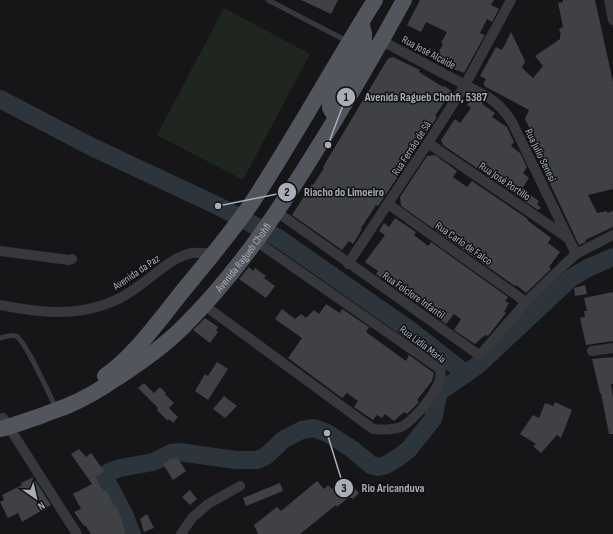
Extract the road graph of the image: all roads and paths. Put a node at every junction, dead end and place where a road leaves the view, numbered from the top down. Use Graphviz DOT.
graph roads {
  1 [pos="268,0"];
  2 [pos="375,0"];
  3 [pos="404,0"];
  4 [pos="511,0"];
  5 [pos="609,0"];
  6 [pos="613,20"];
  7 [pos="361,23"];
  8 [pos="382,40"];
  9 [pos="350,42"];
  10 [pos="465,85"];
  11 [pos="336,118"];
  12 [pos="428,143"];
  13 [pos="388,204"];
  14 [pos="274,215"];
  15 [pos="613,235"];
  16 [pos="568,238"];
  17 [pos="258,239"];
  18 [pos="0,252"];
  19 [pos="213,254"];
  20 [pos="576,254"];
  21 [pos="72,259"];
  22 [pos="348,264"];
  23 [pos="526,302"];
  24 [pos="0,305"];
  25 [pos="204,305"];
  26 [pos="0,338"];
  27 [pos="613,348"];
  28 [pos="592,351"];
  29 [pos="55,406"];
  30 [pos="3,423"];
  31 [pos="240,486"];
  32 [pos="77,534"];
  33 [pos="181,534"];
  1 -- 9 [label="lane"];
  2 -- 7 [label="main road, Avenida Ragueb Chohfi"];
  3 -- 8 [label="main road, Avenida Ragueb Chohfi"];
  4 -- 10 [label="street, Rua Fernão de Sá"];
  5 -- 6 [label="street"];
  7 -- 9 [label="main road, Avenida Ragueb Chohfi"];
  7 -- 11 [label="main road"];
  8 -- 10 [label="street, Rua José Alcaide"];
  8 -- 11 [label="main road, Avenida Ragueb Chohfi"];
  9 -- 19 [label="main road, Avenida Ragueb Chohfi"];
  10 -- 12 [label="street, Rua Fernão de Sá"];
  10 -- 16 [label="street, Rua Julio Senesi"];
  11 -- 14 [label="main road, Avenida Ragueb Chohfi"];
  12 -- 13 [label="street, Rua Fernão de Sá"];
  12 -- 16 [label="street, Rua José Portillo"];
  13 -- 22 [label="street, Rua Fernão de Sá"];
  13 -- 23 [label="street, Rua Carlo de Falco"];
  14 -- 17 [label="main road, Avenida Ragueb Chohfi"];
  14 -- 22 [label="street, Rua Folclore Infantil"];
  15 -- 20 [label="street"];
  16 -- 20 [label="street, Rua Julio Senesi"];
  17 -- 25 [label="main road, Avenida Ragueb Chohfi"];
  17 -- 25 [label="street, Rua Lidia Maria"];
  18 -- 21 [label="street"];
  19 -- 24 [label="street, Avenida da Paz"];
  19 -- 29 [label="main road, Avenida Ragueb Chohfi"];
  20 -- 23 [label="street"];
  22 -- 23 [label="street, Rua Folclore Infantil"];
  25 -- 29 [label="main road, Avenida Ragueb Chohfi"];
  26 -- 29 [label="lane"];
  27 -- 28 [label="street"];
  29 -- 30 [label="main road, Avenida Ragueb Chohfi"];
  30 -- 32 [label="street"];
  31 -- 33 [label="street"];
}
